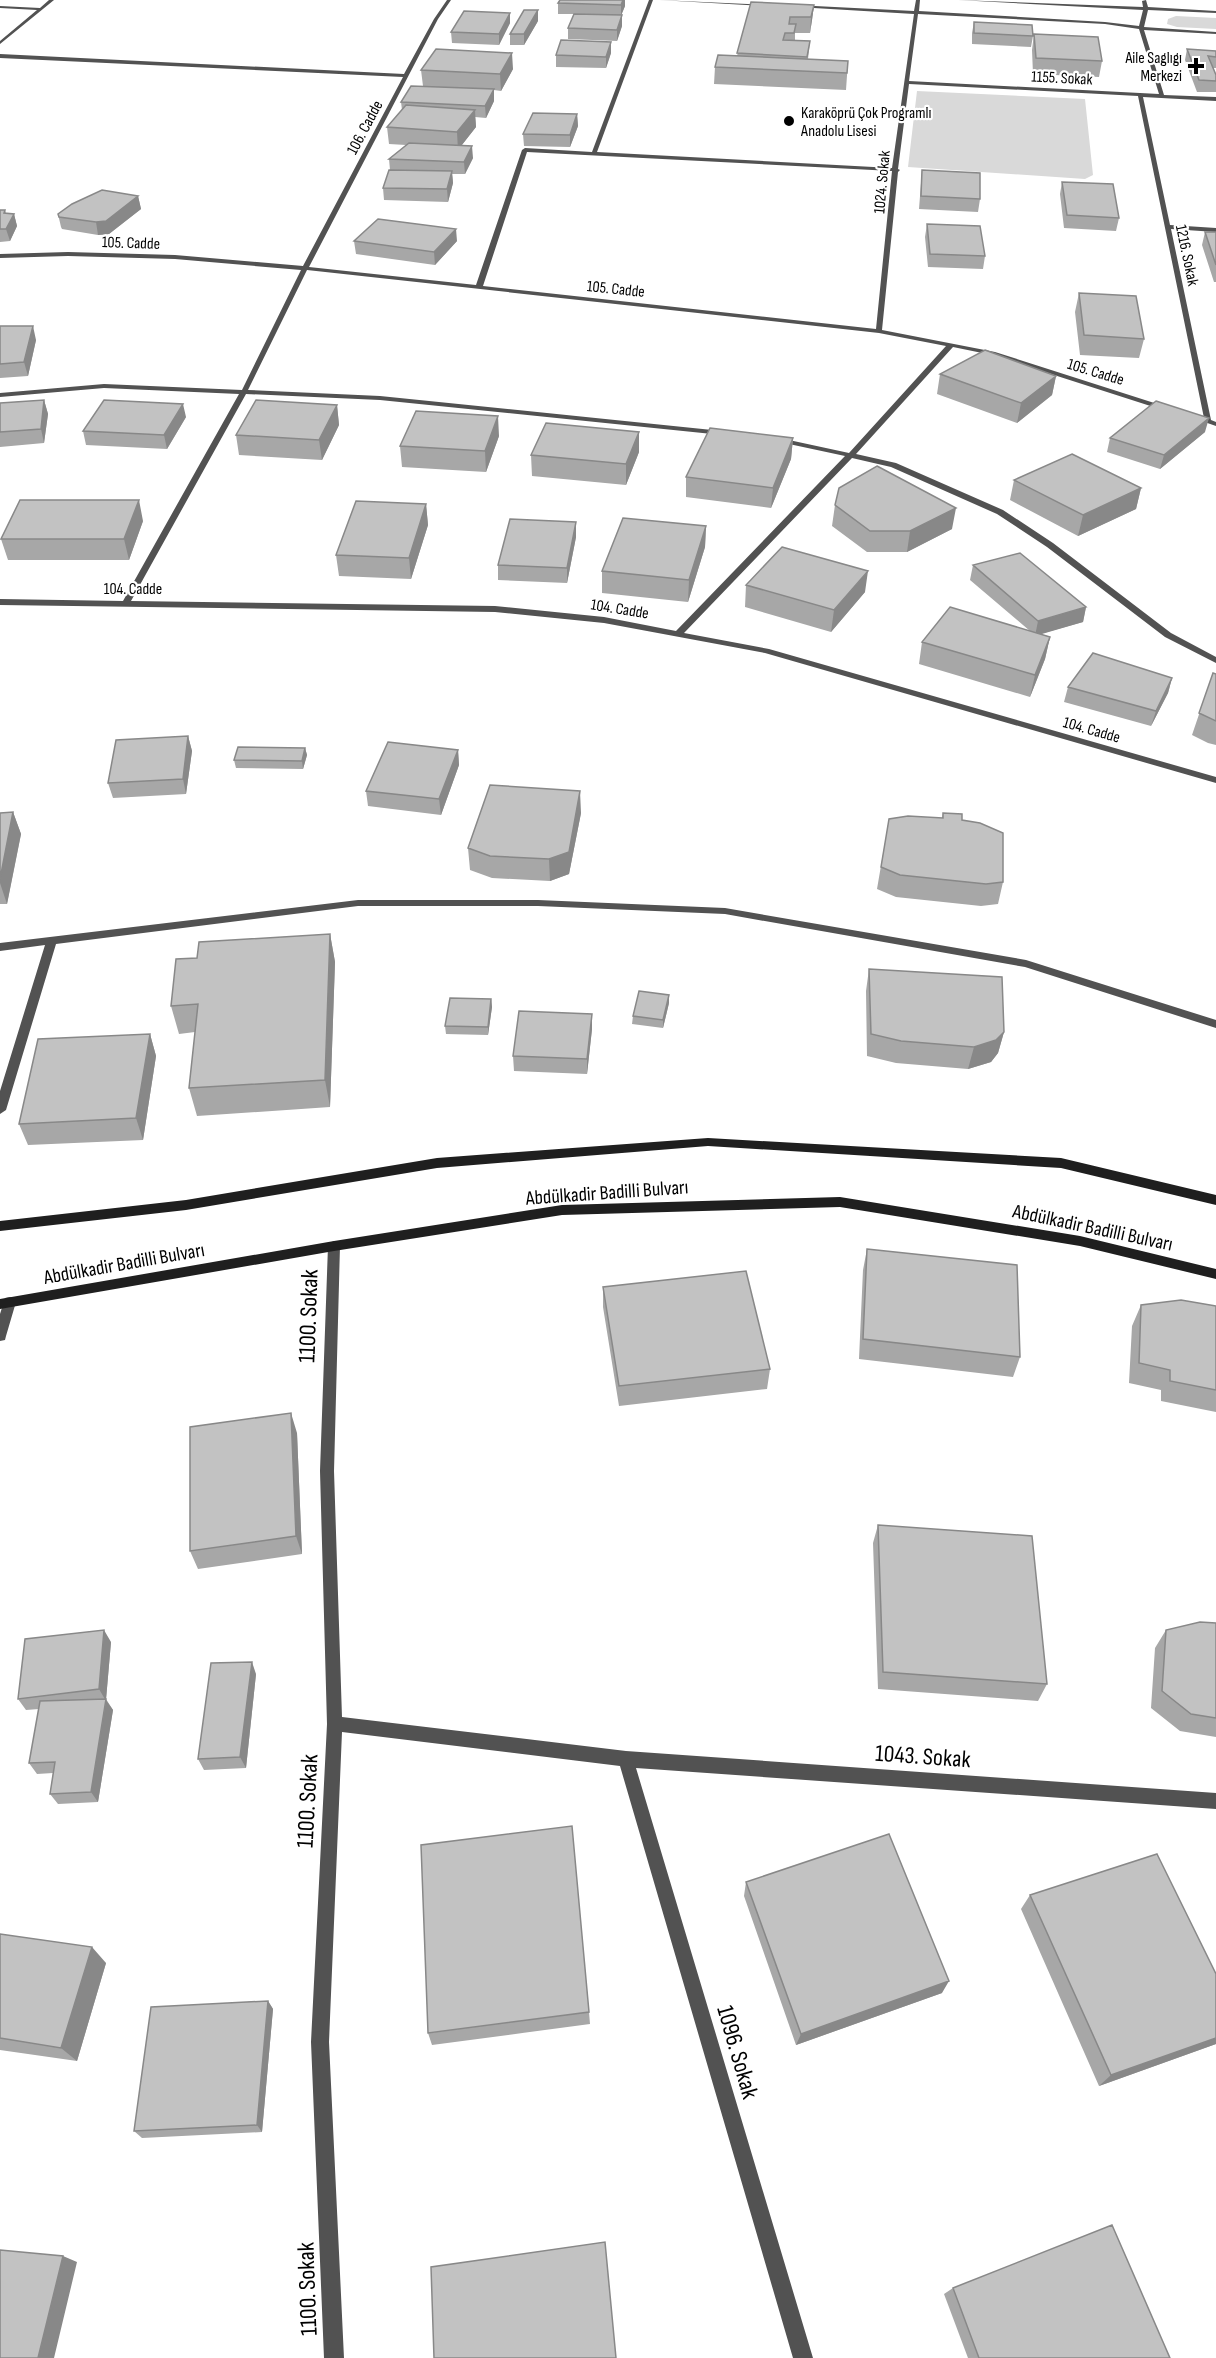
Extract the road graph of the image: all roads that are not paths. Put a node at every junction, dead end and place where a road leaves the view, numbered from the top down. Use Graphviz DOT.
graph roads {
  1 [pos="52,0"];
  2 [pos="449,0"];
  3 [pos="651,0"];
  4 [pos="661,0"];
  5 [pos="918,0"];
  6 [pos="960,0"];
  7 [pos="1143,0"];
  8 [pos="766,5"];
  9 [pos="790,6"];
  10 [pos="0,7"];
  11 [pos="1146,8"];
  12 [pos="41,9"];
  13 [pos="918,12"];
  14 [pos="1216,12"];
  15 [pos="1141,28"];
  16 [pos="1216,33"];
  17 [pos="0,43"];
  18 [pos="0,56"];
  19 [pos="406,76"];
  20 [pos="906,82"];
  21 [pos="1140,95"];
  22 [pos="1162,96"];
  23 [pos="1216,99"];
  24 [pos="594,154"];
  25 [pos="897,170"];
  26 [pos="1168,228"];
  27 [pos="1216,230"];
  28 [pos="0,256"];
  29 [pos="305,268"];
  30 [pos="479,287"];
  31 [pos="879,331"];
  32 [pos="951,345"];
  33 [pos="244,392"];
  34 [pos="0,395"];
  35 [pos="1174,410"];
  36 [pos="1185,414"];
  37 [pos="1208,421"];
  38 [pos="1216,424"];
  39 [pos="734,434"];
  40 [pos="769,438"];
  41 [pos="851,455"];
  42 [pos="0,602"];
  43 [pos="126,603"];
  44 [pos="678,634"];
  45 [pos="1216,660"];
  46 [pos="1216,780"];
  47 [pos="52,941"];
  48 [pos="0,947"];
  49 [pos="1216,1024"];
  50 [pos="0,1110"];
  51 [pos="1216,1200"];
  52 [pos="0,1226"];
  53 [pos="334,1246"];
  54 [pos="1216,1274"];
  55 [pos="5,1303"];
  56 [pos="0,1336"];
  57 [pos="335,1724"];
  58 [pos="626,1759"];
  59 [pos="1216,1801"];
  60 [pos="334,2358"];
  61 [pos="803,2358"];
  1 -- 12 [label="street"];
  2 -- 19 [label="street, 106. Cadde"];
  3 -- 24 [label="street"];
  4 -- 8 [label="street"];
  5 -- 13 [label="street, 1024. Sokak"];
  6 -- 11 [label="street"];
  7 -- 11 [label="street"];
  9 -- 13 [label="street"];
  10 -- 12 [label="street"];
  11 -- 14 [label="street"];
  11 -- 15 [label="street"];
  12 -- 17 [label="street"];
  13 -- 15 [label="street"];
  13 -- 20 [label="street, 1024. Sokak"];
  15 -- 16 [label="street"];
  15 -- 22 [label="street"];
  18 -- 19 [label="street"];
  19 -- 29 [label="street, 106. Cadde"];
  20 -- 21 [label="street, 1155. Sokak"];
  20 -- 25 [label="street, 1024. Sokak"];
  21 -- 22 [label="street, 1155. Sokak"];
  21 -- 26 [label="street, 1216. Sokak"];
  22 -- 23 [label="street, 1155. Sokak"];
  24 -- 25 [label="street"];
  24 -- 30 [label="street"];
  25 -- 31 [label="street, 1024. Sokak"];
  26 -- 27 [label="street"];
  26 -- 37 [label="street, 1216. Sokak"];
  28 -- 29 [label="street, 105. Cadde"];
  29 -- 30 [label="street, 105. Cadde"];
  29 -- 33 [label="street, 106. Cadde"];
  30 -- 31 [label="street, 105. Cadde"];
  31 -- 32 [label="street, 105. Cadde"];
  32 -- 35 [label="street, 105. Cadde"];
  32 -- 41 [label="street"];
  33 -- 34 [label="street"];
  33 -- 39 [label="street"];
  33 -- 43 [label="street, 106. Cadde"];
  36 -- 37 [label="street"];
  37 -- 38 [label="street"];
  40 -- 41 [label="street"];
  41 -- 44 [label="street"];
  41 -- 45 [label="street"];
  42 -- 43 [label="street, 104. Cadde"];
  43 -- 44 [label="street, 104. Cadde"];
  44 -- 46 [label="street, 104. Cadde"];
  47 -- 48 [label="street"];
  47 -- 49 [label="street"];
  47 -- 50 [label="street"];
  51 -- 52 [label="main road"];
  53 -- 54 [label="main road, Abdülkadir Badilli Bulvarı"];
  53 -- 55 [label="main road, Abdülkadir Badilli Bulvarı"];
  53 -- 57 [label="street, 1100. Sokak"];
  55 -- 56 [label="street"];
  57 -- 58 [label="street, 1043. Sokak"];
  57 -- 60 [label="street, 1100. Sokak"];
  58 -- 59 [label="street, 1043. Sokak"];
  58 -- 61 [label="street, 1096. Sokak"];
}
